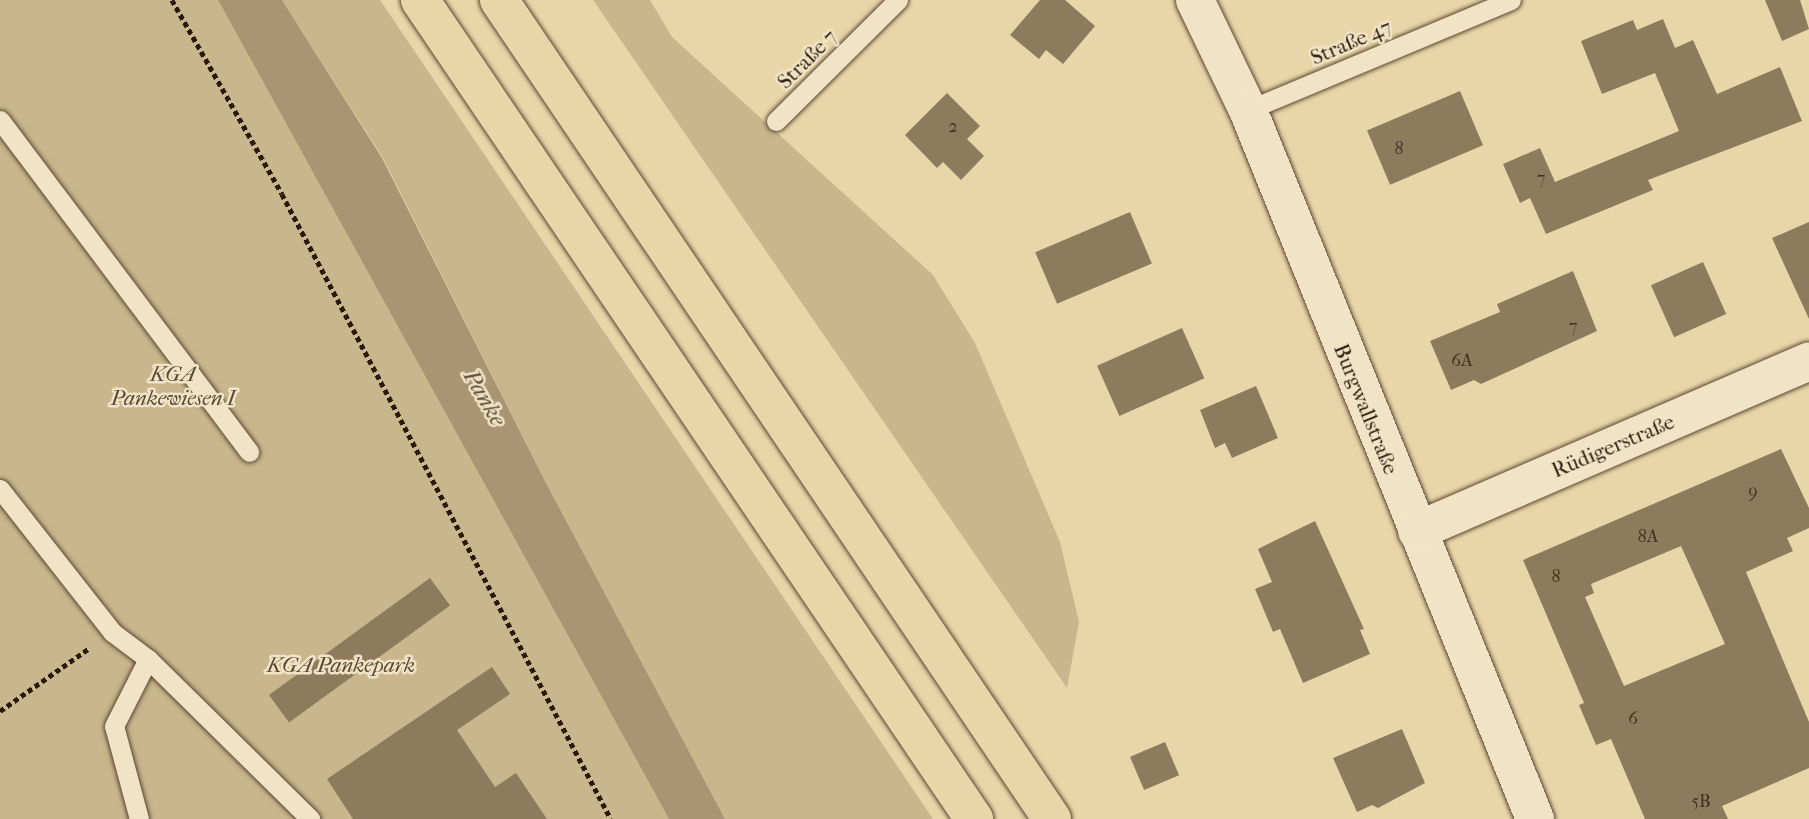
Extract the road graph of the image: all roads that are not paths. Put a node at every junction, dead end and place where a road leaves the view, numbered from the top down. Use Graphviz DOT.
graph roads {
  1 [pos="420,0"];
  2 [pos="499,0"];
  3 [pos="898,0"];
  4 [pos="1195,0"];
  5 [pos="1511,0"];
  6 [pos="1248,110"];
  7 [pos="0,120"];
  8 [pos="776,121"];
  9 [pos="1809,361"];
  10 [pos="249,452"];
  11 [pos="0,489"];
  12 [pos="1417,531"];
  13 [pos="148,659"];
  14 [pos="139,819"];
  15 [pos="310,819"];
  16 [pos="974,819"];
  17 [pos="1052,819"];
  18 [pos="1535,819"];
  1 -- 16 [label="highway"];
  2 -- 17 [label="highway"];
  3 -- 8 [label="lane, Straße 7"];
  4 -- 6 [label="street, Burgwallstraße"];
  5 -- 6 [label="lane, Straße 47"];
  6 -- 12 [label="street, Burgwallstraße"];
  7 -- 10 [label="lane"];
  9 -- 12 [label="street, Rüdigerstraße"];
  11 -- 13 [label="lane"];
  12 -- 18 [label="street, Burgwallstraße"];
  13 -- 14 [label="lane"];
  13 -- 15 [label="lane"];
}
